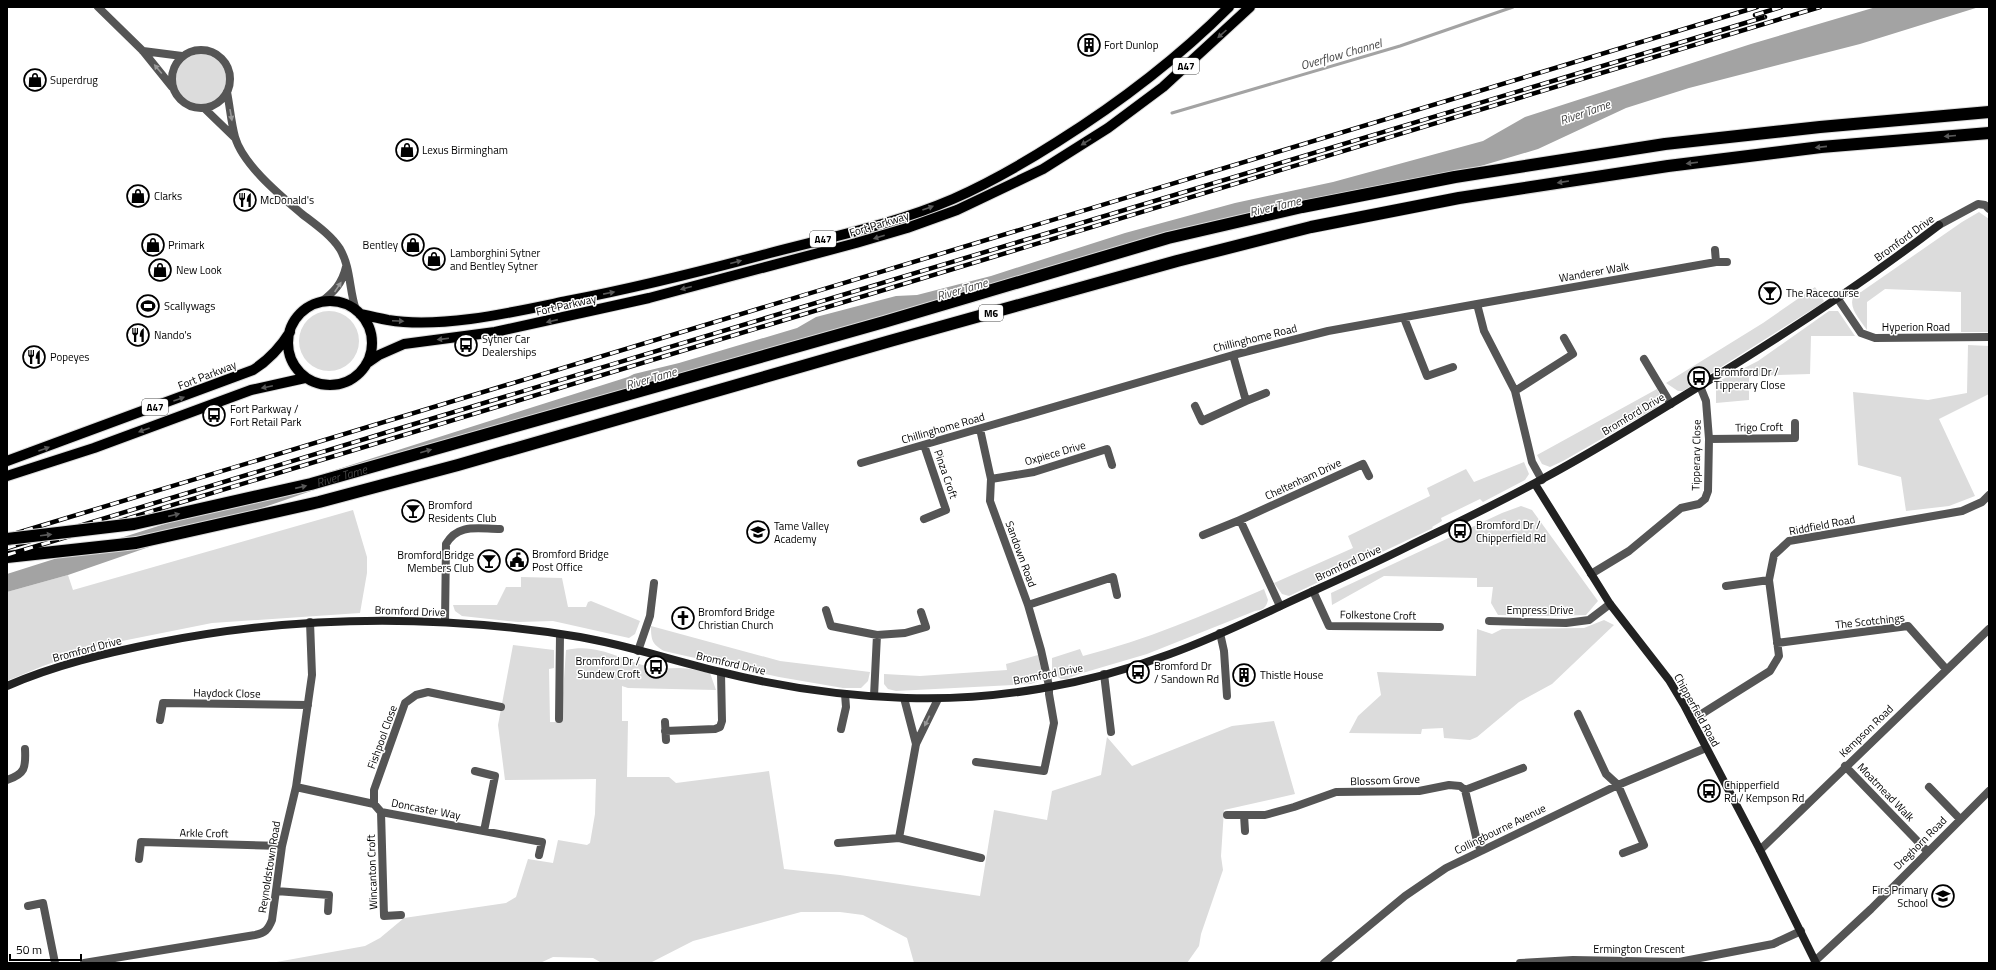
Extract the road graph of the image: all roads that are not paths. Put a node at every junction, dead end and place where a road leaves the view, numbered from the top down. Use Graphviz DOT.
graph roads {
  1 [pos="98,7"];
  2 [pos="1229,7"];
  3 [pos="1250,7"];
  4 [pos="143,51"];
  5 [pos="182,56"];
  6 [pos="173,88"];
  7 [pos="227,92"];
  8 [pos="204,108"];
  9 [pos="1989,112"];
  10 [pos="1989,133"];
  11 [pos="235,138"];
  12 [pos="1987,207"];
  13 [pos="1715,250"];
  14 [pos="1716,262"];
  15 [pos="1727,262"];
  16 [pos="346,265"];
  17 [pos="1838,300"];
  18 [pos="321,302"];
  19 [pos="1477,304"];
  20 [pos="358,312"];
  21 [pos="1404,318"];
  22 [pos="290,332"];
  23 [pos="1989,337"];
  24 [pos="1564,338"];
  25 [pos="1233,355"];
  26 [pos="1644,359"];
  27 [pos="366,364"];
  28 [pos="1453,367"];
  29 [pos="305,378"];
  30 [pos="1700,386"];
  31 [pos="1515,391"];
  32 [pos="1266,393"];
  33 [pos="1246,401"];
  34 [pos="1671,404"];
  35 [pos="1195,406"];
  36 [pos="1795,423"];
  37 [pos="980,429"];
  38 [pos="1709,439"];
  39 [pos="924,445"];
  40 [pos="7,461"];
  41 [pos="861,463"];
  42 [pos="1112,465"];
  43 [pos="7,476"];
  44 [pos="1368,476"];
  45 [pos="991,479"];
  46 [pos="1542,480"];
  47 [pos="1535,484"];
  48 [pos="1989,495"];
  49 [pos="924,519"];
  50 [pos="1240,520"];
  51 [pos="500,530"];
  52 [pos="1203,535"];
  53 [pos="7,539"];
  54 [pos="7,557"];
  55 [pos="1591,574"];
  56 [pos="1769,580"];
  57 [pos="654,583"];
  58 [pos="1726,586"];
  59 [pos="1313,591"];
  60 [pos="1117,595"];
  61 [pos="1610,604"];
  62 [pos="1028,605"];
  63 [pos="1280,606"];
  64 [pos="826,610"];
  65 [pos="921,612"];
  66 [pos="1489,621"];
  67 [pos="310,622"];
  68 [pos="445,622"];
  69 [pos="1440,627"];
  70 [pos="1989,629"];
  71 [pos="1220,633"];
  72 [pos="560,635"];
  73 [pos="877,635"];
  74 [pos="1777,643"];
  75 [pos="638,651"];
  76 [pos="1946,669"];
  77 [pos="721,672"];
  78 [pos="1104,674"];
  79 [pos="7,686"];
  80 [pos="1049,686"];
  81 [pos="845,694"];
  82 [pos="874,696"];
  83 [pos="1227,696"];
  84 [pos="904,698"];
  85 [pos="938,699"];
  86 [pos="308,706"];
  87 [pos="501,707"];
  88 [pos="1578,714"];
  89 [pos="559,719"];
  90 [pos="160,720"];
  91 [pos="1692,720"];
  92 [pos="841,729"];
  93 [pos="1111,732"];
  94 [pos="666,740"];
  95 [pos="916,744"];
  96 [pos="1706,748"];
  97 [pos="25,749"];
  98 [pos="976,762"];
  99 [pos="1845,766"];
  100 [pos="1523,768"];
  101 [pos="475,771"];
  102 [pos="7,780"];
  103 [pos="1618,785"];
  104 [pos="296,787"];
  105 [pos="1929,787"];
  106 [pos="1465,790"];
  107 [pos="1989,791"];
  108 [pos="374,804"];
  109 [pos="381,812"];
  110 [pos="1227,815"];
  111 [pos="1244,815"];
  112 [pos="1960,819"];
  113 [pos="484,831"];
  114 [pos="1245,831"];
  115 [pos="899,838"];
  116 [pos="838,843"];
  117 [pos="282,846"];
  118 [pos="1760,850"];
  119 [pos="1481,851"];
  120 [pos="1927,851"];
  121 [pos="1623,853"];
  122 [pos="539,855"];
  123 [pos="981,858"];
  124 [pos="139,859"];
  125 [pos="276,891"];
  126 [pos="28,906"];
  127 [pos="328,911"];
  128 [pos="400,915"];
  129 [pos="1800,931"];
  130 [pos="1573,961"];
  131 [pos="1679,962"];
  132 [pos="1815,962"];
  133 [pos="55,963"];
  134 [pos="84,963"];
  135 [pos="1324,963"];
  136 [pos="1520,963"];
  1 -- 4 [label="street"];
  20 -- 2 [label="main road, Fort Parkway / A47, one-way"];
  3 -- 27 [label="main road, Fort Parkway / A47, one-way"];
  4 -- 5 [label="street"];
  6 -- 4 [label="street, one-way"];
  5 -- 6 [label="street"];
  5 -- 7 [label="street"];
  6 -- 8 [label="street"];
  7 -- 8 [label="street"];
  7 -- 11 [label="street, one-way"];
  8 -- 11 [label="street"];
  53 -- 9 [label="highway, M6, one-way, bridge"];
  10 -- 54 [label="highway, M6, one-way"];
  11 -- 16 [label="street"];
  12 -- 17 [label="street, Bromford Drive"];
  13 -- 14 [label="street"];
  14 -- 15 [label="street, Wanderer Walk"];
  14 -- 19 [label="street, Wanderer Walk"];
  18 -- 16 [label="street, one-way"];
  16 -- 20 [label="street"];
  17 -- 23 [label="street, Hyperion Road"];
  17 -- 30 [label="street, Bromford Drive"];
  18 -- 20 [label="main road, Fort Parkway"];
  18 -- 22 [label="main road, Fort Parkway"];
  19 -- 21 [label="street, Chillinghome Road"];
  19 -- 31 [label="street"];
  20 -- 27 [label="main road"];
  21 -- 25 [label="street, Chillinghome Road"];
  21 -- 28 [label="street"];
  22 -- 29 [label="main road"];
  40 -- 22 [label="main road, Fort Parkway / A47, one-way"];
  24 -- 31 [label="street"];
  25 -- 33 [label="street"];
  25 -- 37 [label="street, Chillinghome Road"];
  26 -- 34 [label="street"];
  27 -- 29 [label="main road, Fort Parkway"];
  29 -- 43 [label="main road, A47, one-way"];
  30 -- 34 [label="street, Bromford Drive"];
  30 -- 38 [label="street, Tipperary Close"];
  31 -- 46 [label="street"];
  32 -- 33 [label="street"];
  33 -- 35 [label="street"];
  34 -- 46 [label="street, Bromford Drive"];
  36 -- 38 [label="street, Trigo Croft"];
  37 -- 39 [label="street, Chillinghome Road"];
  37 -- 45 [label="street, Sandown Road"];
  38 -- 55 [label="street, Tipperary Close"];
  39 -- 41 [label="street, Chillinghome Road"];
  39 -- 49 [label="street, Pinza Croft"];
  42 -- 45 [label="street, Oxpiece Drive"];
  44 -- 50 [label="street, Cheltenham Drive"];
  45 -- 62 [label="street, Sandown Road"];
  46 -- 47 [label="street, Bromford Drive"];
  47 -- 55 [label="street, Chipperfield Road"];
  47 -- 59 [label="street, Bromford Drive"];
  48 -- 56 [label="street, Riddfield Road"];
  50 -- 52 [label="street, Cheltenham Drive"];
  50 -- 63 [label="street"];
  51 -- 68 [label="street"];
  55 -- 61 [label="street, Chipperfield Road"];
  56 -- 58 [label="street"];
  56 -- 74 [label="street, Riddfield Road"];
  57 -- 75 [label="street"];
  59 -- 63 [label="street, Bromford Drive"];
  59 -- 69 [label="street, Folkestone Croft"];
  60 -- 62 [label="street"];
  61 -- 66 [label="street, Empress Drive"];
  61 -- 91 [label="street, Chipperfield Road"];
  62 -- 80 [label="street, Sandown Road"];
  63 -- 71 [label="street, Bromford Drive"];
  64 -- 73 [label="street"];
  65 -- 73 [label="street"];
  67 -- 68 [label="street, Bromford Drive"];
  67 -- 79 [label="street, Bromford Drive"];
  67 -- 86 [label="street, Reynoldstown Road"];
  68 -- 72 [label="street, Bromford Drive"];
  70 -- 76 [label="street, Kempson Road"];
  71 -- 78 [label="street, Bromford Drive"];
  71 -- 83 [label="street"];
  72 -- 75 [label="street, Bromford Drive"];
  72 -- 89 [label="street"];
  73 -- 82 [label="street"];
  74 -- 76 [label="street, The Scotchings"];
  74 -- 91 [label="street, Riddfield Road"];
  75 -- 77 [label="street, Bromford Drive"];
  76 -- 99 [label="street, Kempson Road"];
  77 -- 81 [label="street, Bromford Drive"];
  77 -- 94 [label="street"];
  78 -- 80 [label="street, Bromford Drive"];
  78 -- 93 [label="street"];
  80 -- 85 [label="street, Bromford Drive"];
  80 -- 98 [label="street, Sandown Road"];
  81 -- 82 [label="street, Bromford Drive"];
  81 -- 92 [label="street"];
  82 -- 84 [label="street, Bromford Drive"];
  84 -- 85 [label="street, Bromford Drive"];
  84 -- 95 [label="street"];
  85 -- 95 [label="street, one-way"];
  86 -- 90 [label="street, Haydock Close"];
  86 -- 104 [label="street, Reynoldstown Road"];
  87 -- 108 [label="street, Fishpool Close"];
  88 -- 103 [label="street"];
  91 -- 96 [label="street, Chipperfield Road"];
  95 -- 115 [label="street"];
  96 -- 103 [label="street, Collingbourne Avenue"];
  96 -- 118 [label="street, Chipperfield Road"];
  97 -- 102 [label="street"];
  99 -- 118 [label="street, Kempson Road"];
  99 -- 120 [label="street, Moatmead Walk"];
  100 -- 106 [label="street"];
  101 -- 113 [label="street"];
  103 -- 119 [label="street, Collingbourne Avenue"];
  103 -- 121 [label="street"];
  104 -- 108 [label="street"];
  104 -- 117 [label="street, Reynoldstown Road"];
  105 -- 112 [label="street"];
  106 -- 111 [label="street, Blossom Grove"];
  106 -- 119 [label="street"];
  107 -- 112 [label="street, Dreghorn Road"];
  108 -- 109 [label="street, Doncaster Way"];
  109 -- 113 [label="street, Doncaster Way"];
  109 -- 128 [label="street, Wincanton Croft"];
  110 -- 111 [label="street, Blossom Grove"];
  111 -- 114 [label="street"];
  112 -- 120 [label="street, Dreghorn Road"];
  113 -- 122 [label="street, Doncaster Way"];
  115 -- 116 [label="street"];
  115 -- 123 [label="street"];
  117 -- 124 [label="street, Arkle Croft"];
  117 -- 125 [label="street, Reynoldstown Road"];
  118 -- 129 [label="street, Chipperfield Road"];
  119 -- 135 [label="street, Collingbourne Avenue"];
  120 -- 132 [label="street, Dreghorn Road"];
  125 -- 127 [label="street"];
  125 -- 134 [label="street, Reynoldstown Road"];
  126 -- 133 [label="street"];
  129 -- 131 [label="street, Ermington Crescent"];
  129 -- 132 [label="street, Chipperfield Road"];
  130 -- 131 [label="street, Ermington Crescent"];
  130 -- 136 [label="street, Ermington Crescent"];
}
